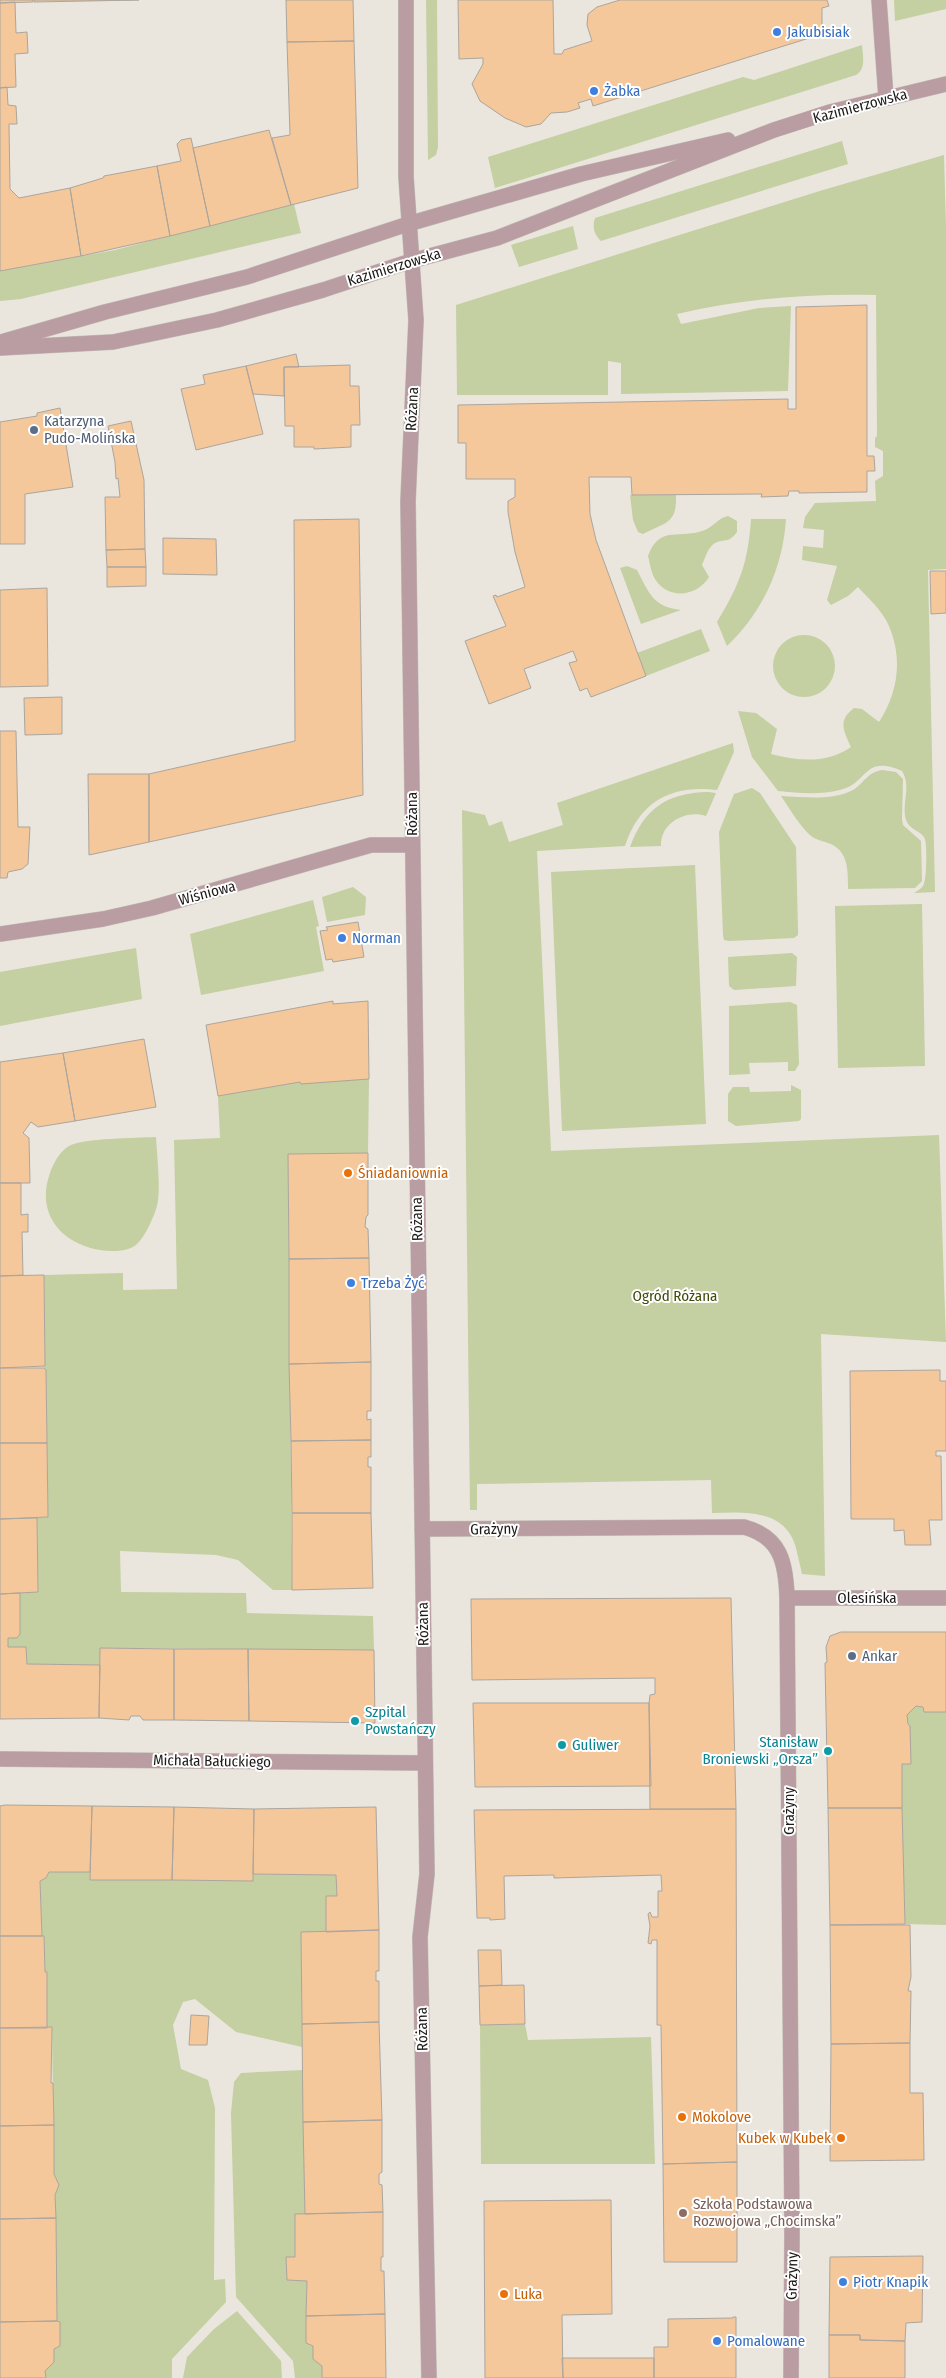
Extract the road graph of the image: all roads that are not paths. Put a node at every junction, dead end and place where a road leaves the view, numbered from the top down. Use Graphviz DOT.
graph roads {
  1 [pos="406,0"];
  2 [pos="879,0"];
  3 [pos="946,84"];
  4 [pos="886,98"];
  5 [pos="774,130"];
  6 [pos="408,224"];
  7 [pos="411,261"];
  8 [pos="0,342"];
  9 [pos="0,348"];
  10 [pos="412,845"];
  11 [pos="0,934"];
  12 [pos="422,1529"];
  13 [pos="787,1598"];
  14 [pos="946,1598"];
  15 [pos="0,1759"];
  16 [pos="425,1762"];
  17 [pos="429,2378"];
  18 [pos="792,2378"];
  1 -- 6 [label="street, Różana"];
  2 -- 4 [label="street"];
  3 -- 4 [label="street, Kazimierzowska"];
  4 -- 5 [label="street, Kazimierzowska"];
  5 -- 6 [label="street, Kazimierzowska"];
  5 -- 7 [label="street, Kazimierzowska"];
  6 -- 7 [label="street, Różana"];
  6 -- 8 [label="street, Kazimierzowska"];
  7 -- 9 [label="street, Kazimierzowska"];
  7 -- 10 [label="street, Różana"];
  10 -- 11 [label="street, Wiśniowa"];
  10 -- 12 [label="street, Różana"];
  12 -- 13 [label="street, Grażyny"];
  12 -- 16 [label="street, Różana"];
  13 -- 14 [label="street, Olesińska"];
  13 -- 18 [label="street, Grażyny"];
  15 -- 16 [label="street, Michała Bałuckiego"];
  16 -- 17 [label="street, Różana"];
}
